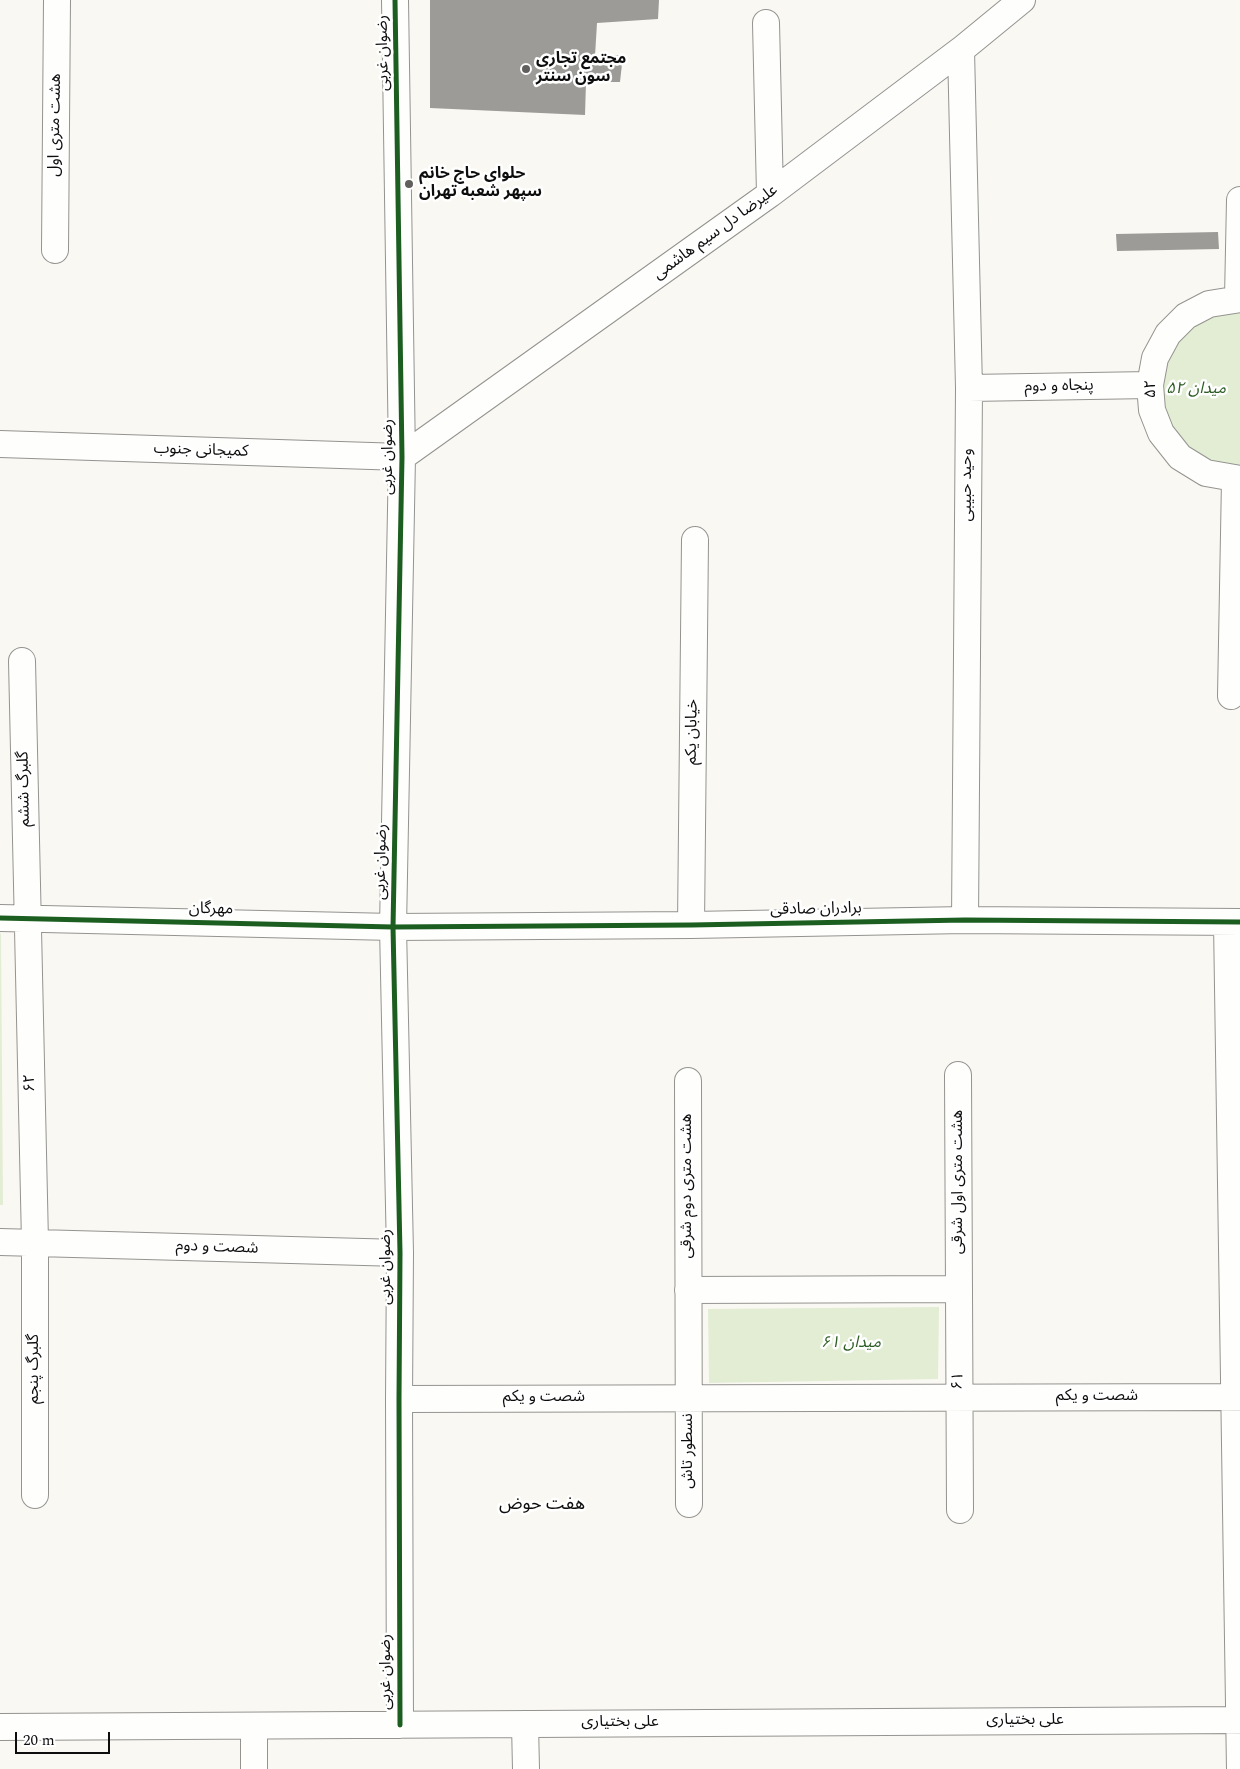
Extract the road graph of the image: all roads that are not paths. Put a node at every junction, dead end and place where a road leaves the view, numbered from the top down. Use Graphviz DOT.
graph roads {
  1 [pos="57,0"];
  2 [pos="395,0"];
  3 [pos="1022,0"];
  4 [pos="766,23"];
  5 [pos="961,50"];
  6 [pos="770,194"];
  7 [pos="1240,200"];
  8 [pos="55,250"];
  9 [pos="1237,299"];
  10 [pos="1150,385"];
  11 [pos="969,388"];
  12 [pos="0,444"];
  13 [pos="402,457"];
  14 [pos="1238,479"];
  15 [pos="695,540"];
  16 [pos="22,661"];
  17 [pos="1231,696"];
  18 [pos="0,918"];
  19 [pos="28,918"];
  20 [pos="965,920"];
  21 [pos="1234,922"];
  22 [pos="691,925"];
  23 [pos="393,927"];
  24 [pos="958,1075"];
  25 [pos="688,1081"];
  26 [pos="0,1242"];
  27 [pos="34,1242"];
  28 [pos="400,1254"];
  29 [pos="959,1289"];
  30 [pos="688,1290"];
  31 [pos="960,1397"];
  32 [pos="1237,1397"];
  33 [pos="689,1398"];
  34 [pos="399,1399"];
  35 [pos="35,1495"];
  36 [pos="689,1504"];
  37 [pos="960,1510"];
  38 [pos="1240,1720"];
  39 [pos="525,1724"];
  40 [pos="400,1725"];
  41 [pos="254,1726"];
  42 [pos="0,1727"];
  43 [pos="254,1769"];
  44 [pos="526,1769"];
  45 [pos="1240,1769"];
  1 -- 8 [label="street, هشت متری اول"];
  2 -- 13 [label="street, رضوان غربی"];
  3 -- 5 [label="street, علیرضا دل سیم هاشمی"];
  4 -- 6 [label="street"];
  5 -- 6 [label="street, علیرضا دل سیم هاشمی"];
  5 -- 11 [label="street, وحید حبیبی"];
  6 -- 13 [label="street, علیرضا دل سیم هاشمی"];
  7 -- 9 [label="street"];
  9 -- 10 [label="street, ۵۲"];
  10 -- 11 [label="street, پنجاه و دوم"];
  10 -- 14 [label="street, ۵۲"];
  11 -- 20 [label="street, وحید حبیبی"];
  12 -- 13 [label="street, کمیجانی جنوب"];
  13 -- 23 [label="street, رضوان غربی"];
  14 -- 17 [label="street"];
  15 -- 22 [label="street, خیابان یکم"];
  16 -- 19 [label="street, گلبرگ ششم"];
  18 -- 19 [label="street"];
  19 -- 23 [label="street, مهرگان"];
  19 -- 27 [label="street, ۶۲"];
  20 -- 21 [label="street, برادران صادقی"];
  20 -- 22 [label="street, برادران صادقی"];
  21 -- 32 [label="street"];
  22 -- 23 [label="street, برادران صادقی"];
  23 -- 28 [label="street, رضوان غربی"];
  24 -- 29 [label="street, هشت متری اول شرقی"];
  25 -- 30 [label="street, هشت متری دوم شرقی"];
  26 -- 27 [label="street"];
  27 -- 28 [label="street, شصت و دوم"];
  27 -- 35 [label="street, گلبرگ پنجم"];
  28 -- 34 [label="street, رضوان غربی"];
  29 -- 30 [label="street"];
  29 -- 31 [label="street, ۶۱"];
  30 -- 33 [label="street"];
  31 -- 32 [label="street, شصت و یکم"];
  31 -- 33 [label="street, ۶۱"];
  31 -- 37 [label="street"];
  32 -- 38 [label="street"];
  33 -- 34 [label="street, شصت و یکم"];
  33 -- 36 [label="street, نسطور تاش"];
  34 -- 40 [label="street, رضوان غربی"];
  38 -- 39 [label="street, علی بختیاری"];
  38 -- 45 [label="street"];
  39 -- 40 [label="street, علی بختیاری"];
  39 -- 44 [label="street"];
  40 -- 41 [label="street, علی بختیاری"];
  41 -- 42 [label="street, علی بختیاری"];
  41 -- 43 [label="street"];
}
